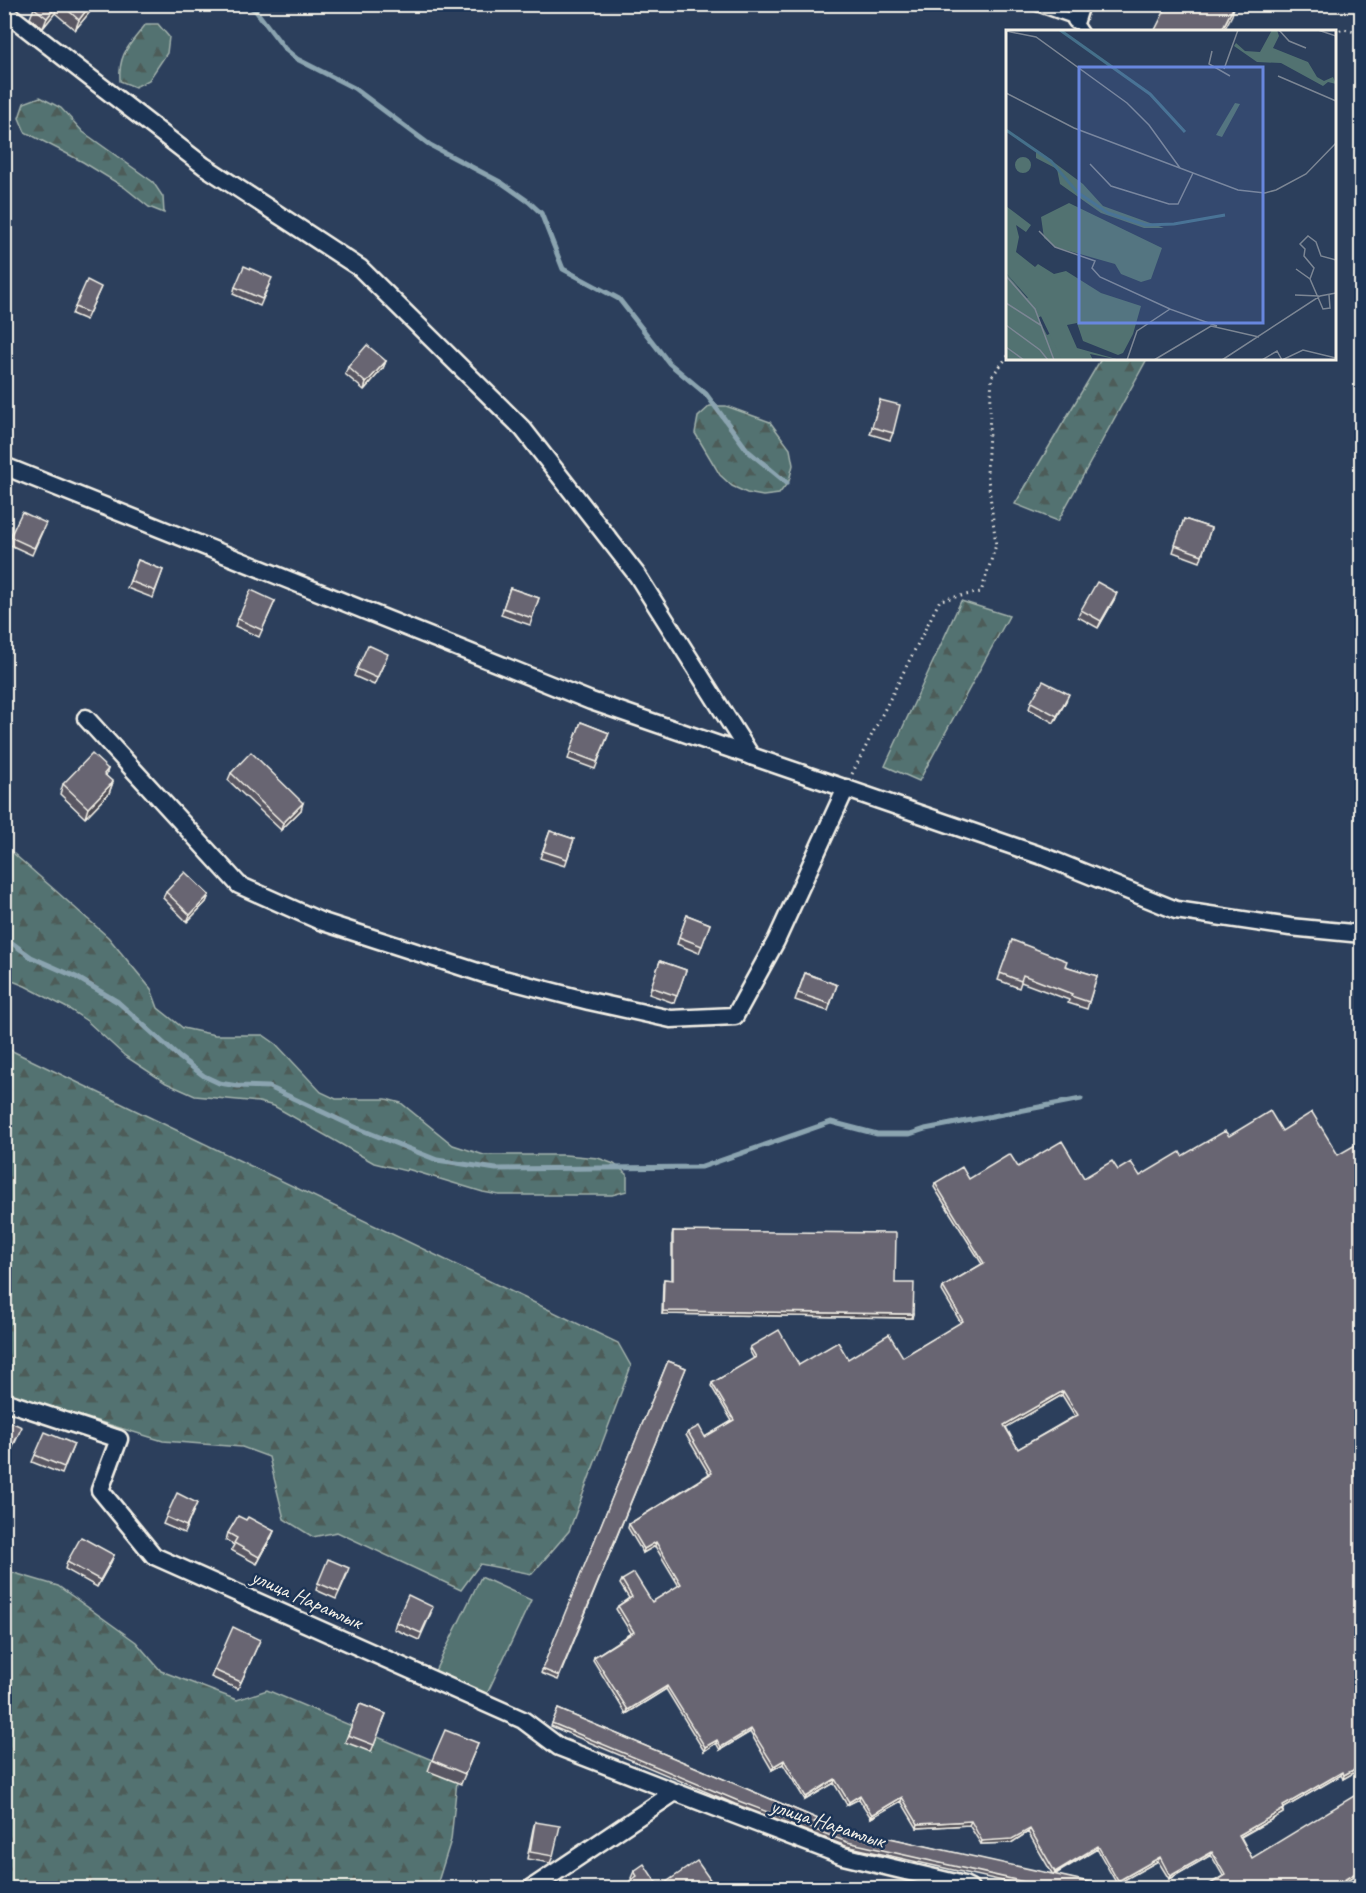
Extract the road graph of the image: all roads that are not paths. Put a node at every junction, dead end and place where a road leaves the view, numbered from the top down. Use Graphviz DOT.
graph roads {
  1 [pos="1031,4"];
  2 [pos="4,11"];
  3 [pos="1080,19"];
  4 [pos="4,466"];
  5 [pos="86,718"];
  6 [pos="751,756"];
  7 [pos="846,788"];
  8 [pos="1362,934"];
  9 [pos="4,1401"];
  10 [pos="675,1792"];
  11 [pos="531,1888"];
  12 [pos="970,1888"];
  1 -- 3 [label="lane"];
  2 -- 6 [label="street"];
  4 -- 6 [label="street"];
  5 -- 7 [label="street"];
  6 -- 7 [label="street"];
  7 -- 8 [label="street"];
  9 -- 10 [label="street, улица Наратлык"];
  10 -- 11 [label="street"];
  10 -- 12 [label="street, улица Наратлык"];
}
